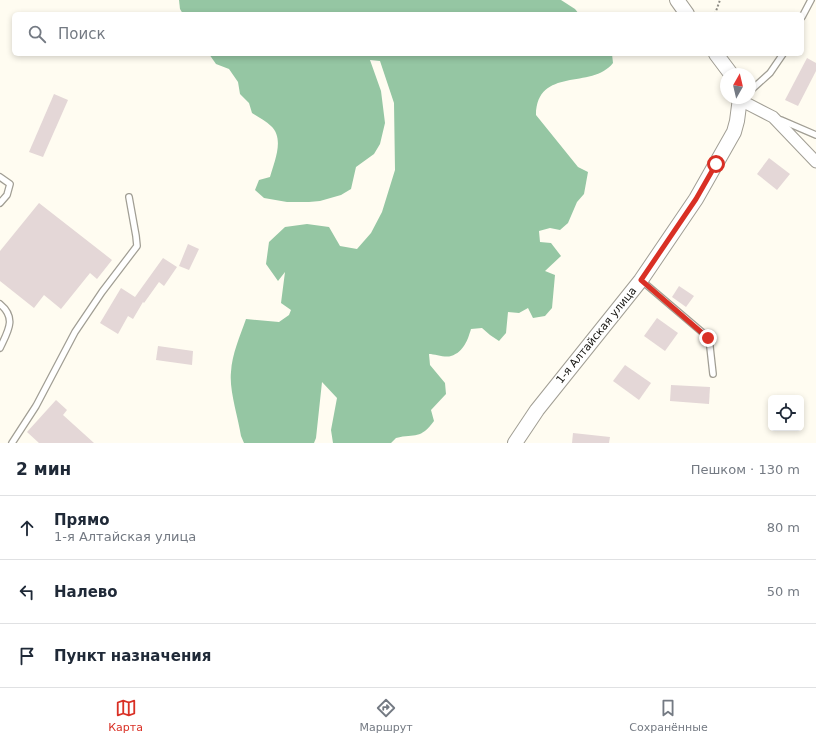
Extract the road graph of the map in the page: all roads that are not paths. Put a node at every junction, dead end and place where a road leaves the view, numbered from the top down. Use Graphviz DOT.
graph roads {
  1 [pos="677,0"];
  2 [pos="811,0"];
  3 [pos="686,12"];
  4 [pos="804,13"];
  5 [pos="718,56"];
  6 [pos="781,56"];
  7 [pos="726,68"];
  8 [pos="756,85"];
  9 [pos="741,104"];
  10 [pos="754,104"];
  11 [pos="773,117"];
  12 [pos="816,135"];
  13 [pos="816,162"];
  14 [pos="0,177"];
  15 [pos="129,197"];
  16 [pos="0,203"];
  17 [pos="641,280"];
  18 [pos="0,304"];
  19 [pos="0,348"];
  20 [pos="713,374"];
  21 [pos="12,443"];
  22 [pos="515,443"];
  1 -- 3 [label="street"];
  2 -- 4 [label="lane"];
  5 -- 7 [label="street"];
  6 -- 8 [label="lane"];
  9 -- 17 [label="street, 1-я Алтайская улица"];
  10 -- 11 [label="street"];
  11 -- 12 [label="lane"];
  11 -- 13 [label="street"];
  14 -- 16 [label="lane"];
  15 -- 21 [label="lane"];
  17 -- 20 [label="lane"];
  17 -- 22 [label="street, 1-я Алтайская улица"];
  18 -- 19 [label="lane"];
}
